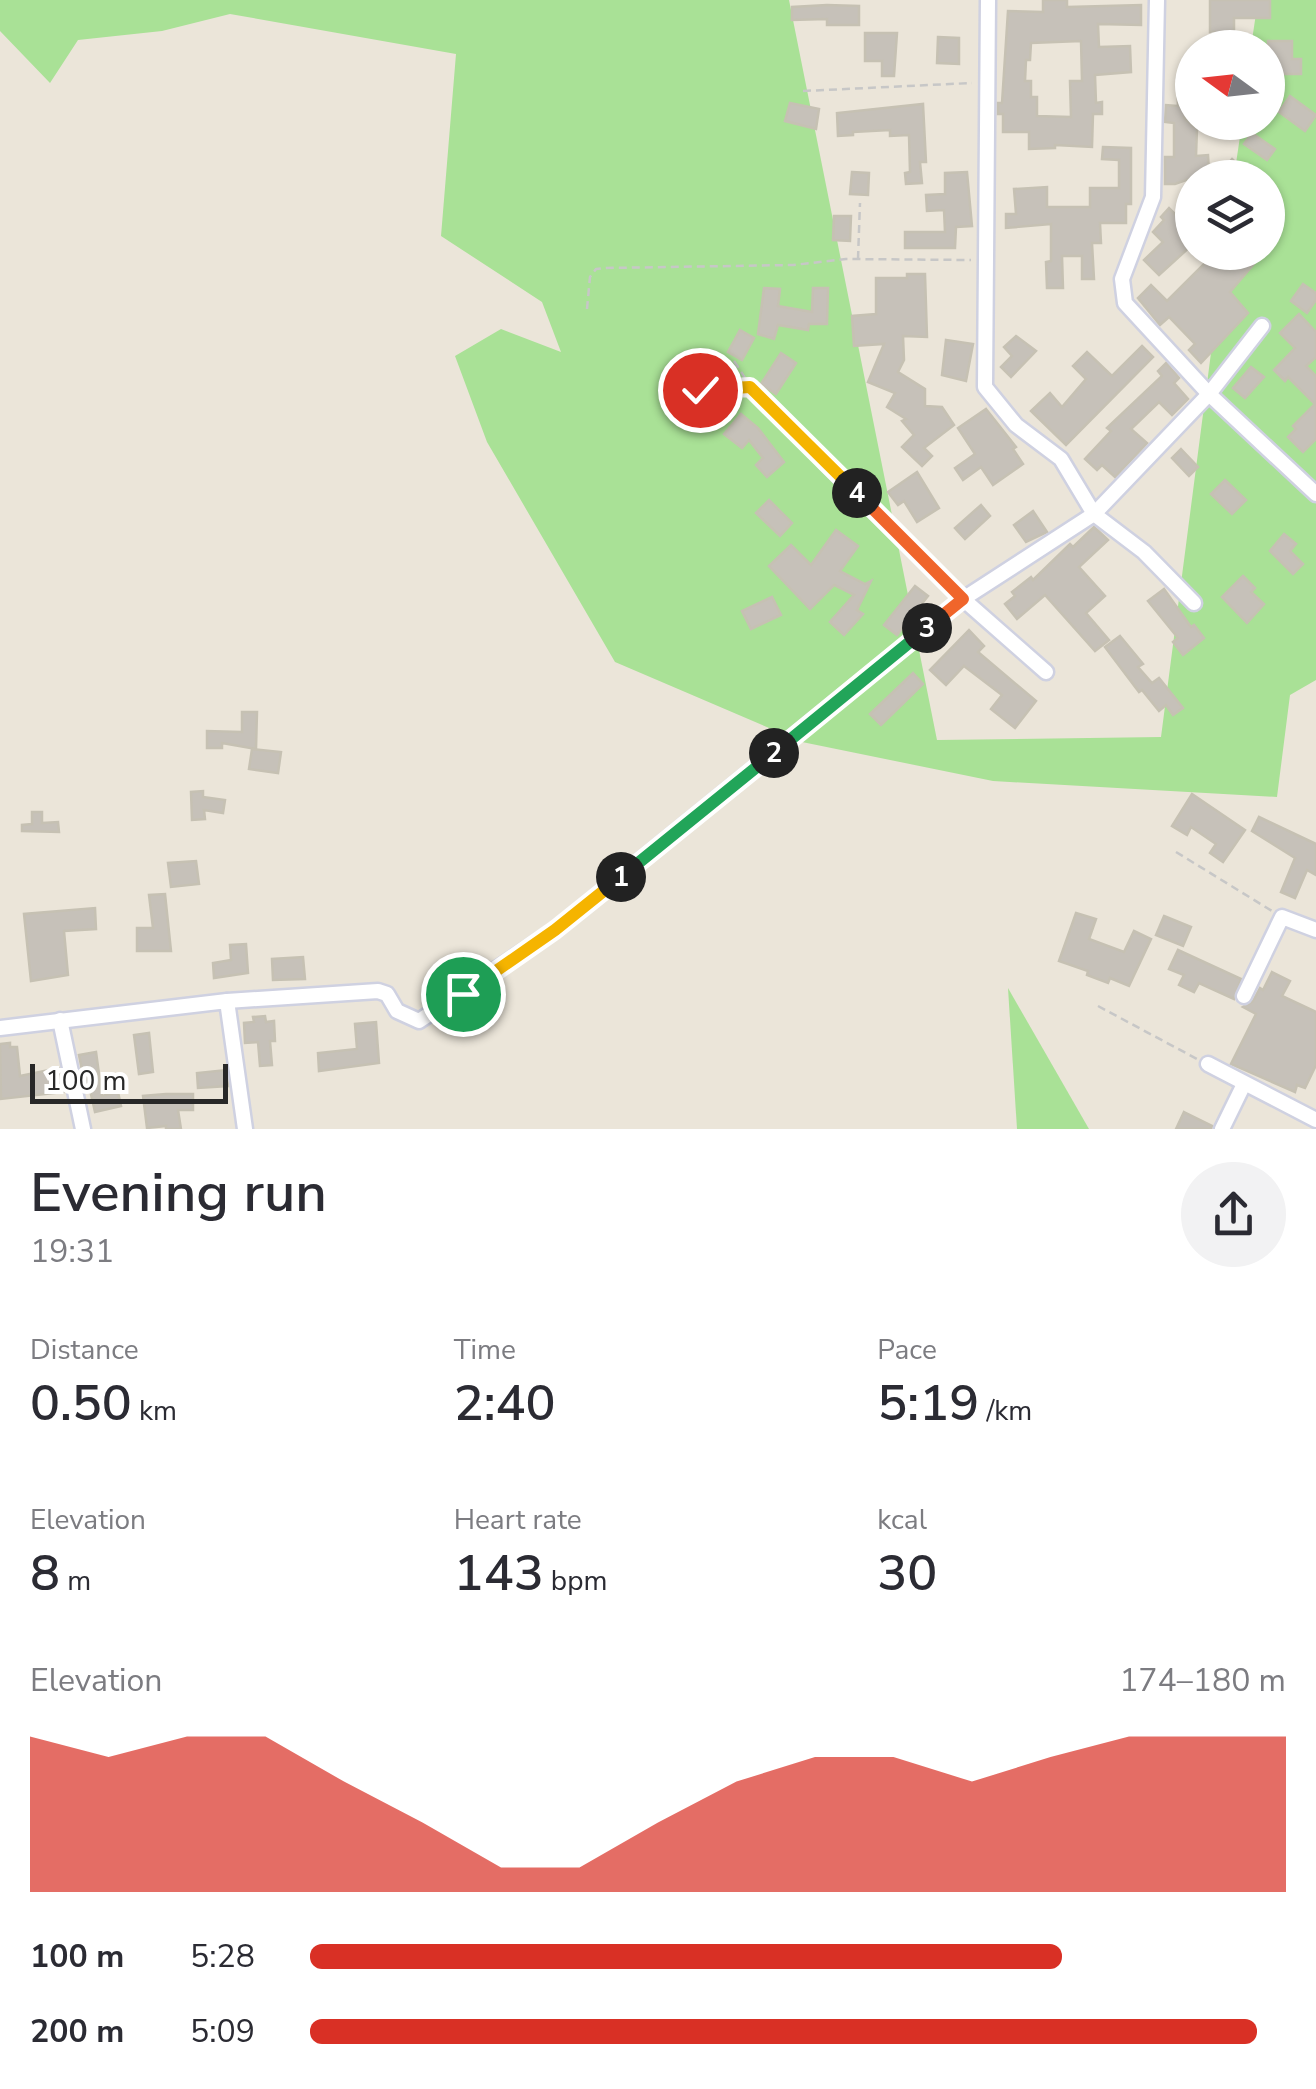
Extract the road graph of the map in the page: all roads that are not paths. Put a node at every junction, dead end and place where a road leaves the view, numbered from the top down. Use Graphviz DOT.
graph roads {
  1 [pos="988,0"];
  2 [pos="1157,0"];
  3 [pos="1262,326"];
  4 [pos="1209,394"];
  5 [pos="825,462"];
  6 [pos="1316,494"];
  7 [pos="1094,514"];
  8 [pos="963,599"];
  9 [pos="1194,602"];
  10 [pos="1046,672"];
  11 [pos="1316,930"];
  12 [pos="1244,996"];
  13 [pos="227,1001"];
  14 [pos="60,1020"];
  15 [pos="0,1028"];
  16 [pos="1208,1064"];
  17 [pos="1244,1084"];
  18 [pos="1316,1120"];
  19 [pos="83,1129"];
  20 [pos="245,1129"];
  21 [pos="1222,1129"];
  1 -- 7 [label="street"];
  2 -- 4 [label="street"];
  3 -- 4 [label="street"];
  4 -- 6 [label="street"];
  4 -- 7 [label="street"];
  5 -- 8 [label="street"];
  7 -- 8 [label="street"];
  7 -- 9 [label="street"];
  8 -- 10 [label="street"];
  8 -- 13 [label="street"];
  11 -- 12 [label="street"];
  13 -- 14 [label="street"];
  13 -- 20 [label="street"];
  14 -- 15 [label="street"];
  14 -- 19 [label="street"];
  16 -- 17 [label="street"];
  17 -- 18 [label="street"];
  17 -- 21 [label="street"];
}
